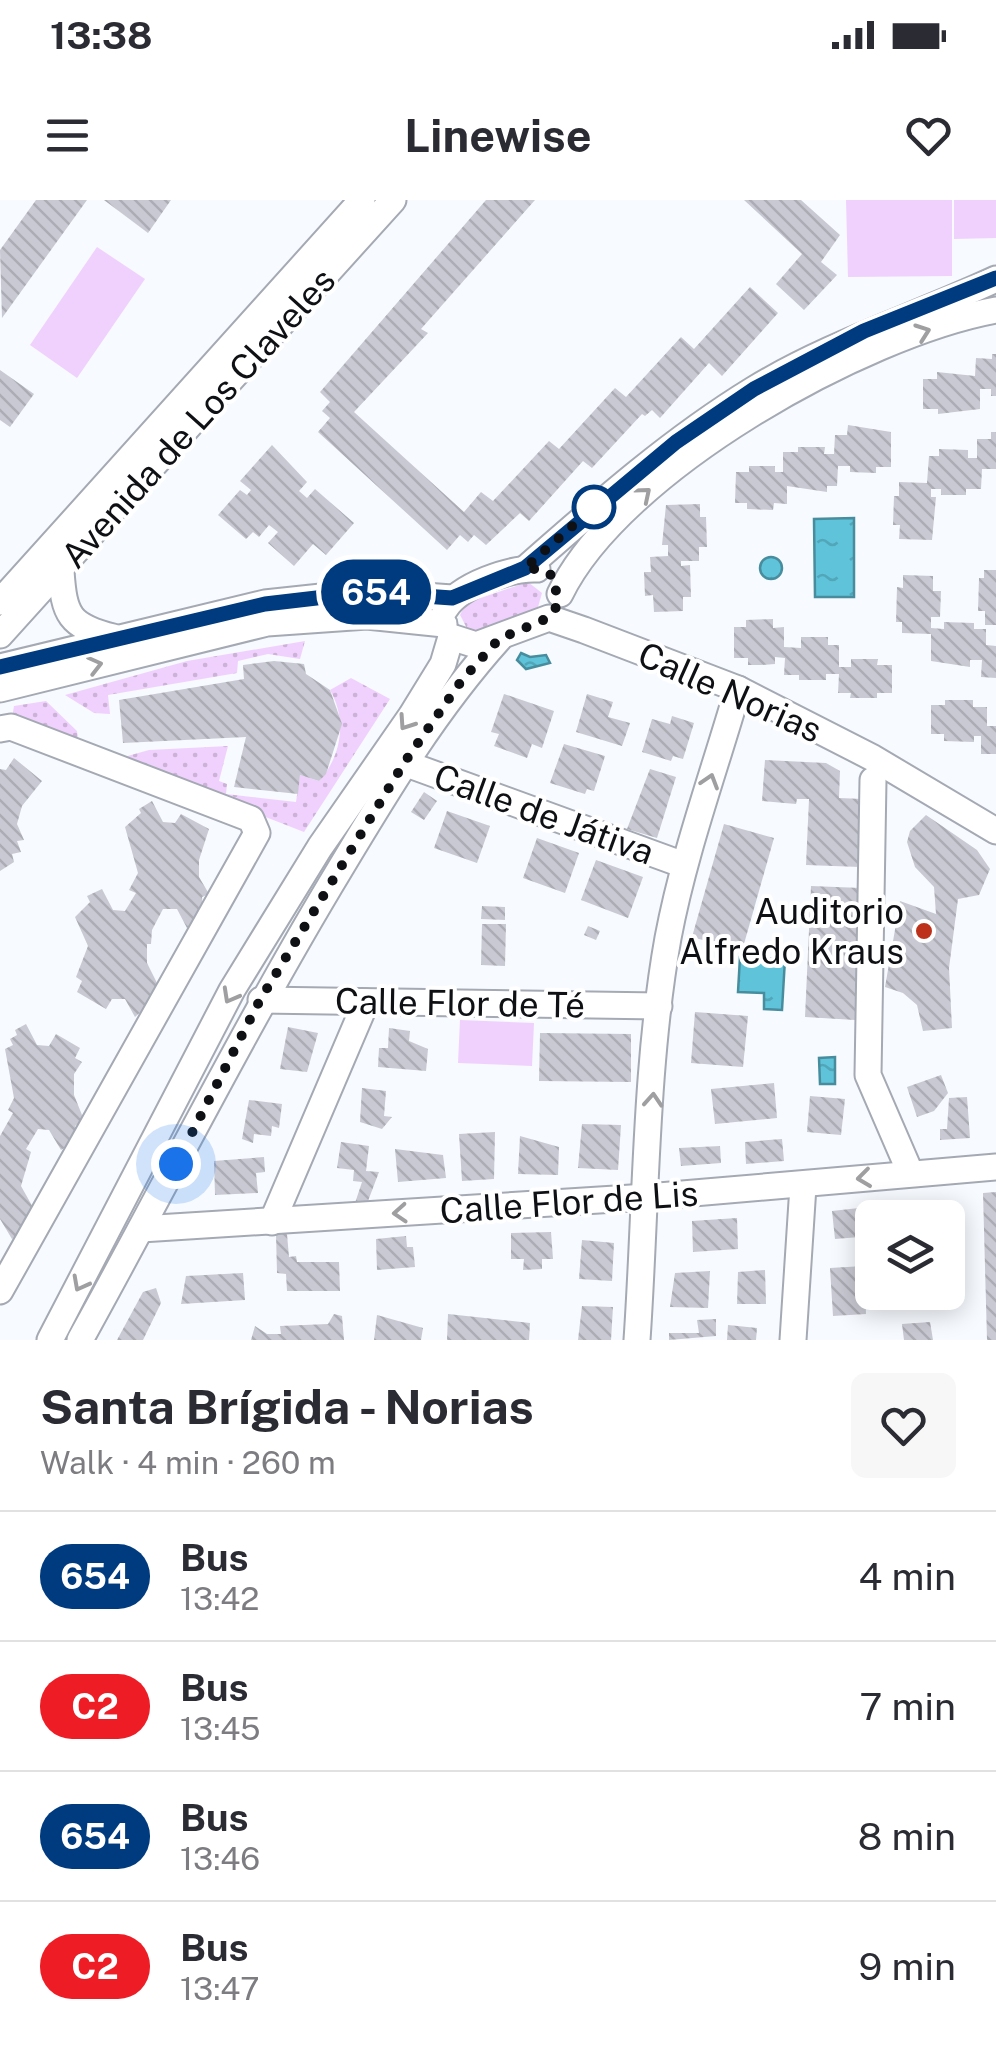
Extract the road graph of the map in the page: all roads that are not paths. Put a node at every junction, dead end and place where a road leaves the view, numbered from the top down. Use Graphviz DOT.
graph roads {
  1 [pos="362,200"];
  2 [pos="394,200"];
  3 [pos="996,278"];
  4 [pos="996,310"];
  5 [pos="525,568"];
  6 [pos="61,571"];
  7 [pos="560,594"];
  8 [pos="452,598"];
  9 [pos="0,602"];
  10 [pos="548,618"];
  11 [pos="448,631"];
  12 [pos="0,634"];
  13 [pos="113,637"];
  14 [pos="499,639"];
  15 [pos="0,667"];
  16 [pos="0,689"];
  17 [pos="738,689"];
  18 [pos="0,729"];
  19 [pos="404,763"];
  20 [pos="872,780"];
  21 [pos="996,831"];
  22 [pos="684,865"];
  23 [pos="260,1000"];
  24 [pos="366,1002"];
  25 [pos="659,1006"];
  26 [pos="996,1167"];
  27 [pos="910,1172"];
  28 [pos="803,1186"];
  29 [pos="647,1197"];
  30 [pos="272,1222"];
  31 [pos="142,1229"];
  32 [pos="0,1291"];
  33 [pos="50,1340"];
  34 [pos="80,1340"];
  35 [pos="638,1340"];
  36 [pos="792,1340"];
  1 -- 9 [label="street"];
  2 -- 6 [label="street, Avenida de Los Claveles"];
  3 -- 5 [label="street"];
  7 -- 4 [label="street, one-way"];
  5 -- 7 [label="street"];
  5 -- 8 [label="street"];
  6 -- 12 [label="street, Avenida de Los Claveles"];
  6 -- 13 [label="street"];
  7 -- 10 [label="street"];
  8 -- 11 [label="street"];
  8 -- 13 [label="street"];
  10 -- 14 [label="street"];
  10 -- 17 [label="street, Calle Norias"];
  11 -- 14 [label="street"];
  16 -- 11 [label="street, one-way"];
  11 -- 33 [label="street, one-way"];
  13 -- 15 [label="street"];
  14 -- 19 [label="street"];
  17 -- 21 [label="street, Calle Norias"];
  22 -- 17 [label="street, one-way"];
  18 -- 32 [label="street"];
  19 -- 22 [label="street, Calle de Játiva"];
  19 -- 23 [label="street"];
  20 -- 27 [label="street"];
  22 -- 25 [label="street"];
  23 -- 24 [label="street, Calle Flor de Té"];
  23 -- 31 [label="street"];
  24 -- 25 [label="street, Calle Flor de Té"];
  24 -- 30 [label="street"];
  29 -- 25 [label="street, one-way"];
  26 -- 27 [label="street, Calle Flor de Lis"];
  27 -- 28 [label="street, Calle Flor de Lis, one-way"];
  28 -- 29 [label="street, Calle Flor de Lis"];
  28 -- 36 [label="street"];
  29 -- 30 [label="street, Calle Flor de Lis, one-way"];
  29 -- 35 [label="street"];
  30 -- 31 [label="street, Calle Flor de Lis"];
  31 -- 34 [label="street"];
}
